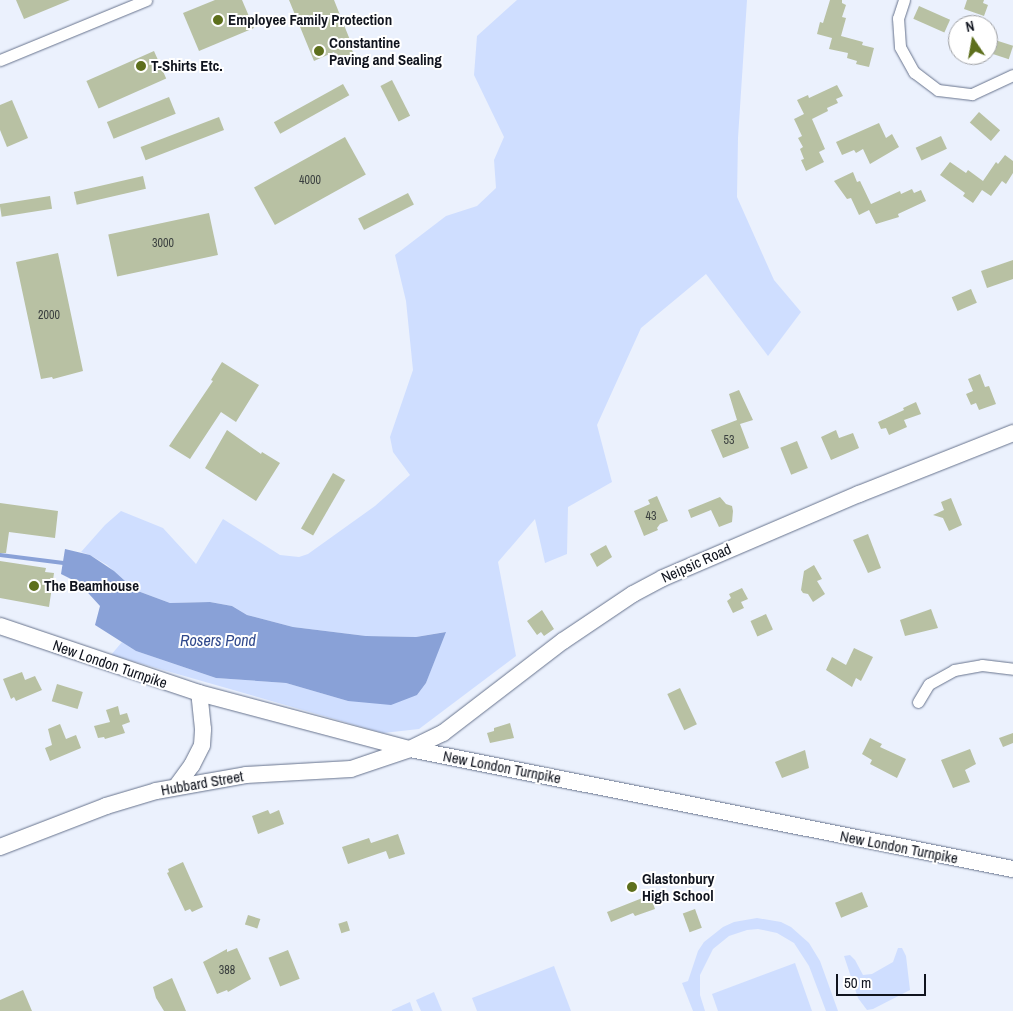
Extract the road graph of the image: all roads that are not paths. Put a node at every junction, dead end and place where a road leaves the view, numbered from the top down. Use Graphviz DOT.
graph roads {
  1 [pos="146,0"];
  2 [pos="904,0"];
  3 [pos="0,60"];
  4 [pos="1013,75"];
  5 [pos="1013,433"];
  6 [pos="0,626"];
  7 [pos="1013,669"];
  8 [pos="199,693"];
  9 [pos="918,702"];
  10 [pos="410,749"];
  11 [pos="176,787"];
  12 [pos="0,847"];
  13 [pos="1013,869"];
  1 -- 3 [label="street"];
  2 -- 4 [label="street"];
  5 -- 10 [label="street, Neipsic Road"];
  6 -- 8 [label="street, New London Turnpike"];
  7 -- 9 [label="street"];
  8 -- 10 [label="street, New London Turnpike"];
  8 -- 11 [label="street"];
  10 -- 11 [label="street, Hubbard Street"];
  10 -- 13 [label="street, New London Turnpike"];
  11 -- 12 [label="street, Hubbard Street"];
}
